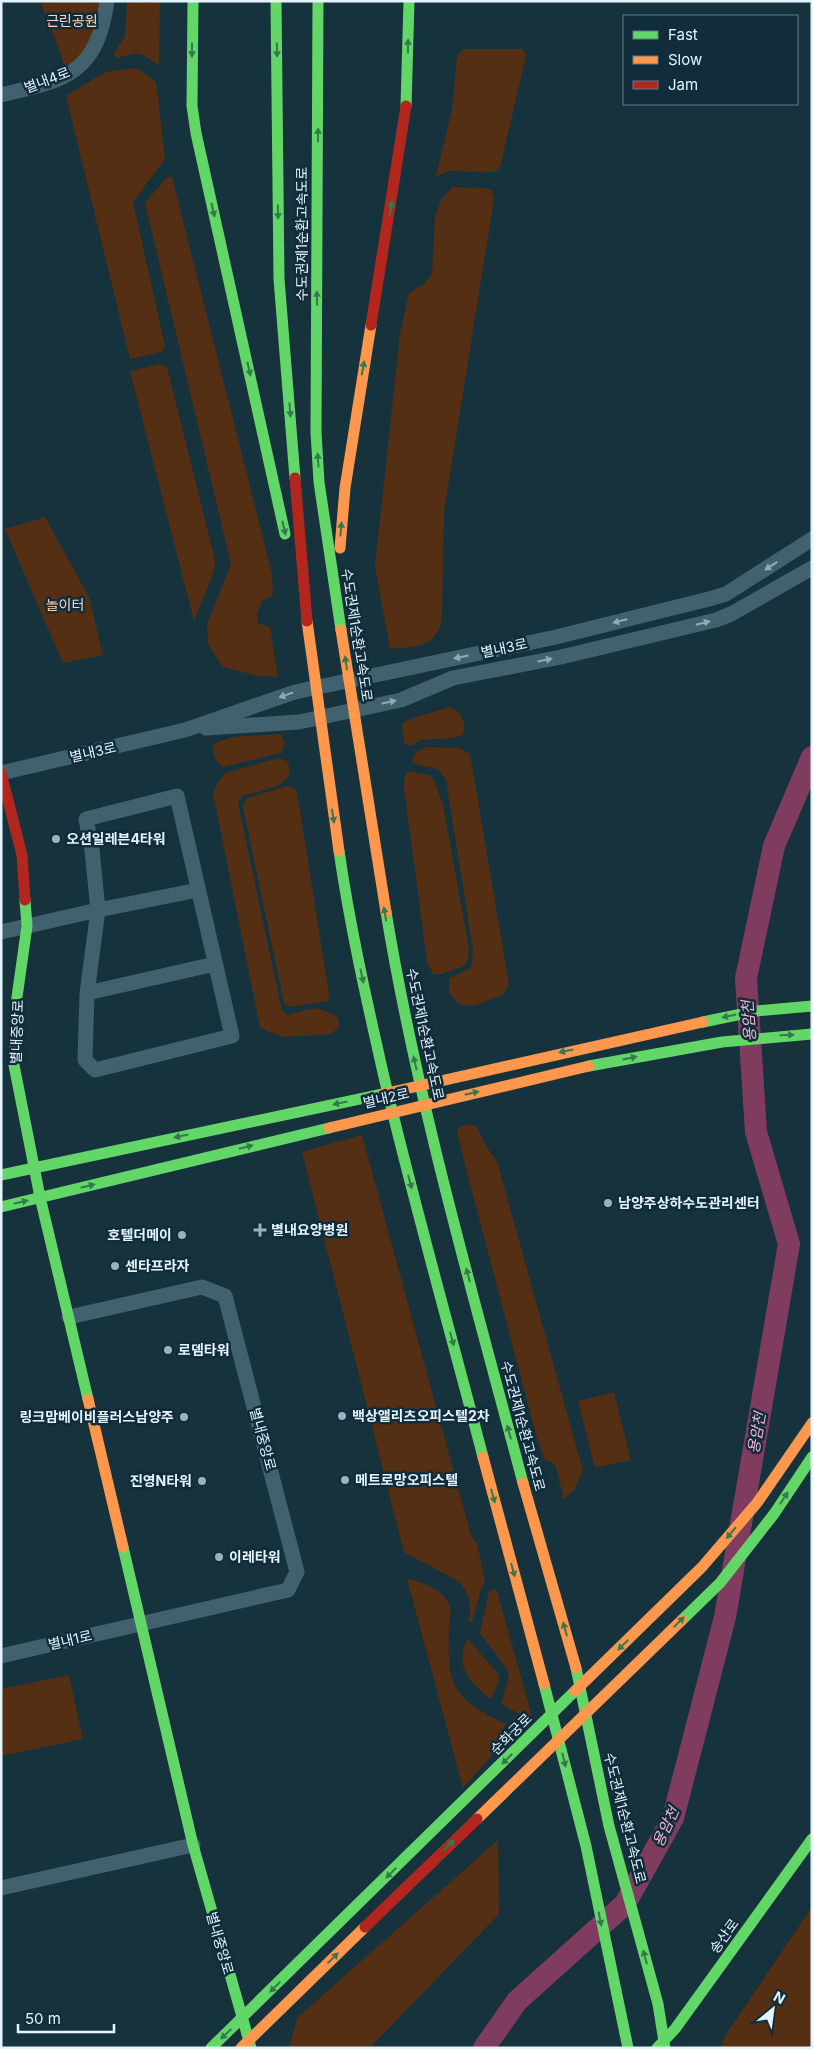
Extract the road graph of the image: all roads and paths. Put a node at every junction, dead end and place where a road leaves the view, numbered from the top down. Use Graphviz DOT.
graph roads {
  1 [pos="107,1"];
  2 [pos="193,1"];
  3 [pos="276,1"];
  4 [pos="318,1"];
  5 [pos="409,1"];
  6 [pos="1,95"];
  7 [pos="812,539"];
  8 [pos="812,568"];
  9 [pos="341,630"];
  10 [pos="308,633"];
  11 [pos="185,730"];
  12 [pos="1,773"];
  13 [pos="198,890"];
  14 [pos="98,910"];
  15 [pos="26,926"];
  16 [pos="1,932"];
  17 [pos="216,964"];
  18 [pos="87,993"];
  19 [pos="812,1006"];
  20 [pos="812,1034"];
  21 [pos="35,1167"];
  22 [pos="1,1175"];
  23 [pos="40,1197"];
  24 [pos="1,1207"];
  25 [pos="69,1318"];
  26 [pos="812,1423"];
  27 [pos="812,1457"];
  28 [pos="139,1623"];
  29 [pos="1,1656"];
  30 [pos="812,1839"];
  31 [pos="193,1846"];
  32 [pos="1,1888"];
  33 [pos="658,2004"];
  34 [pos="242,2019"];
  35 [pos="247,2045"];
  36 [pos="211,2048"];
  37 [pos="628,2048"];
  38 [pos="657,2048"];
  39 [pos="665,2048"];
  40 [pos="673,2048"];
  1 -- 6 [label="street, 별내4로"];
  2 -- 10 [label="main road, one-way"];
  3 -- 10 [label="main road, 수도권제1순환고속도로, one-way"];
  9 -- 4 [label="main road, 수도권제1순환고속도로, one-way"];
  9 -- 5 [label="main road, one-way"];
  7 -- 11 [label="street, 별내3로, one-way"];
  11 -- 8 [label="street, 별내3로, one-way"];
  33 -- 9 [label="main road, 수도권제1순환고속도로, one-way"];
  10 -- 37 [label="main road, 수도권제1순환고속도로, one-way"];
  11 -- 12 [label="street, 별내3로"];
  12 -- 15 [label="main road, 별내중앙로"];
  13 -- 14 [label="street"];
  13 -- 14 [label="street"];
  13 -- 17 [label="street"];
  14 -- 15 [label="street"];
  14 -- 18 [label="street"];
  15 -- 16 [label="street"];
  15 -- 21 [label="main road, 별내중앙로"];
  17 -- 18 [label="street"];
  17 -- 18 [label="street"];
  19 -- 21 [label="main road, 별내2로, one-way"];
  23 -- 20 [label="main road, 별내2로, one-way"];
  21 -- 22 [label="main road, 별내2로"];
  21 -- 23 [label="main road, 별내중앙로"];
  24 -- 23 [label="main road, 별내2로, one-way"];
  23 -- 25 [label="main road, 별내중앙로"];
  25 -- 28 [label="main road, 별내중앙로"];
  25 -- 28 [label="street, 별내중앙로"];
  26 -- 34 [label="main road, 순화궁로, one-way"];
  35 -- 27 [label="main road, one-way"];
  28 -- 29 [label="street, 별내1로"];
  28 -- 31 [label="main road, 별내중앙로"];
  30 -- 38 [label="main road, 송산로"];
  31 -- 32 [label="street"];
  31 -- 34 [label="main road, 별내중앙로"];
  33 -- 39 [label="main road, 수도권제1순환고속도로"];
  33 -- 40 [label="main road"];
  34 -- 35 [label="main road, 별내중앙로"];
  34 -- 36 [label="main road, 순화궁로, one-way"];
}
